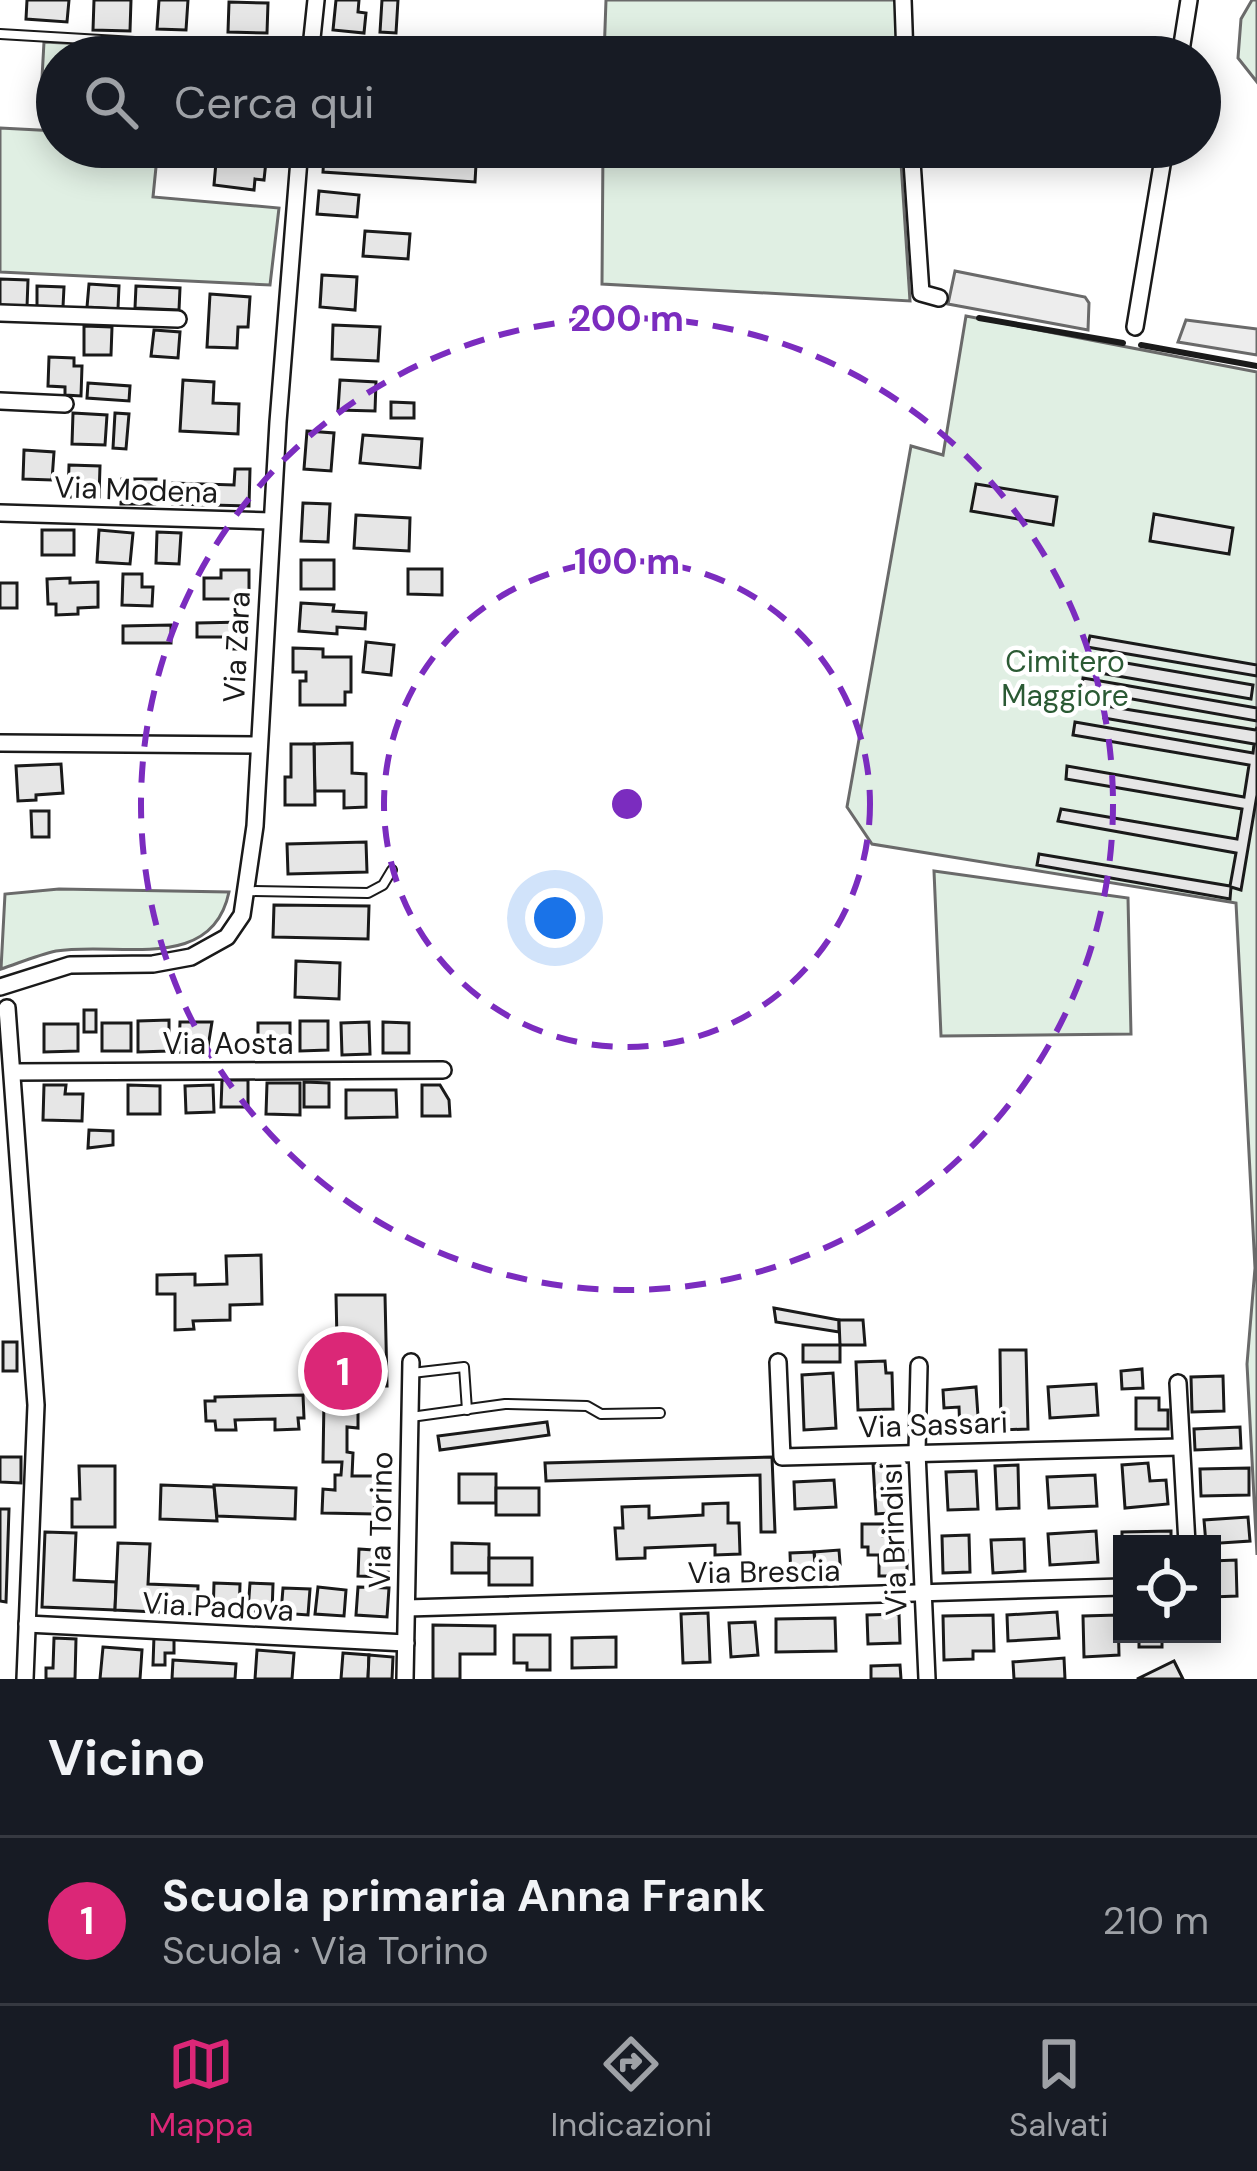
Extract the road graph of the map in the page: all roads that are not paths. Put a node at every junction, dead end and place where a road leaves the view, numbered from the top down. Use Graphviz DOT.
graph roads {
  1 [pos="316,0"];
  2 [pos="903,0"];
  3 [pos="1189,0"];
  4 [pos="0,34"];
  5 [pos="36,36"];
  6 [pos="312,36"];
  7 [pos="904,36"];
  8 [pos="1183,36"];
  9 [pos="298,168"];
  10 [pos="912,168"];
  11 [pos="1162,168"];
  12 [pos="939,298"];
  13 [pos="0,313"];
  14 [pos="178,320"];
  15 [pos="1135,327"];
  16 [pos="0,401"];
  17 [pos="64,404"];
  18 [pos="0,513"];
  19 [pos="271,521"];
  20 [pos="0,743"];
  21 [pos="259,745"];
  22 [pos="392,870"];
  23 [pos="248,891"];
  24 [pos="3,1001"];
  25 [pos="0,1032"];
  26 [pos="12,1049"];
  27 [pos="443,1070"];
  28 [pos="14,1072"];
  29 [pos="778,1362"];
  30 [pos="919,1366"];
  31 [pos="411,1368"];
  32 [pos="1178,1383"];
  33 [pos="467,1410"];
  34 [pos="660,1413"];
  35 [pos="409,1417"];
  36 [pos="1180,1447"];
  37 [pos="917,1452"];
  38 [pos="1186,1535"];
  39 [pos="1113,1587"];
  40 [pos="923,1594"];
  41 [pos="407,1608"];
  42 [pos="27,1624"];
  43 [pos="406,1643"];
  44 [pos="25,1679"];
  45 [pos="406,1679"];
  46 [pos="927,1679"];
  1 -- 6 [label="street"];
  2 -- 7 [label="street"];
  3 -- 8 [label="street"];
  4 -- 5 [label="lane"];
  9 -- 19 [label="street, Via Zara"];
  10 -- 12 [label="street"];
  11 -- 15 [label="street"];
  13 -- 14 [label="street"];
  16 -- 17 [label="street"];
  18 -- 19 [label="street, Via Modena"];
  19 -- 21 [label="street, Via Zara"];
  20 -- 21 [label="street"];
  21 -- 23 [label="street, Via Zara"];
  22 -- 23 [label="lane"];
  23 -- 24 [label="street, Via Zara"];
  24 -- 26 [label="street"];
  25 -- 26 [label="street"];
  26 -- 28 [label="street"];
  27 -- 28 [label="street, Via Aosta"];
  28 -- 42 [label="street"];
  29 -- 37 [label="street, Via Sassari"];
  30 -- 37 [label="street, Via Brindisi"];
  31 -- 33 [label="lane"];
  31 -- 35 [label="street, Via Torino"];
  32 -- 36 [label="street"];
  33 -- 34 [label="lane"];
  33 -- 35 [label="lane"];
  35 -- 41 [label="street, Via Torino"];
  36 -- 37 [label="street, Via Sassari"];
  36 -- 38 [label="street"];
  37 -- 40 [label="street, Via Brindisi"];
  39 -- 40 [label="street, Via Brescia"];
  40 -- 41 [label="street, Via Brescia"];
  40 -- 46 [label="street, Via Brindisi"];
  41 -- 43 [label="street, Via Torino"];
  42 -- 43 [label="street, Via Padova"];
  42 -- 44 [label="street"];
  43 -- 45 [label="street, Via Torino"];
}
